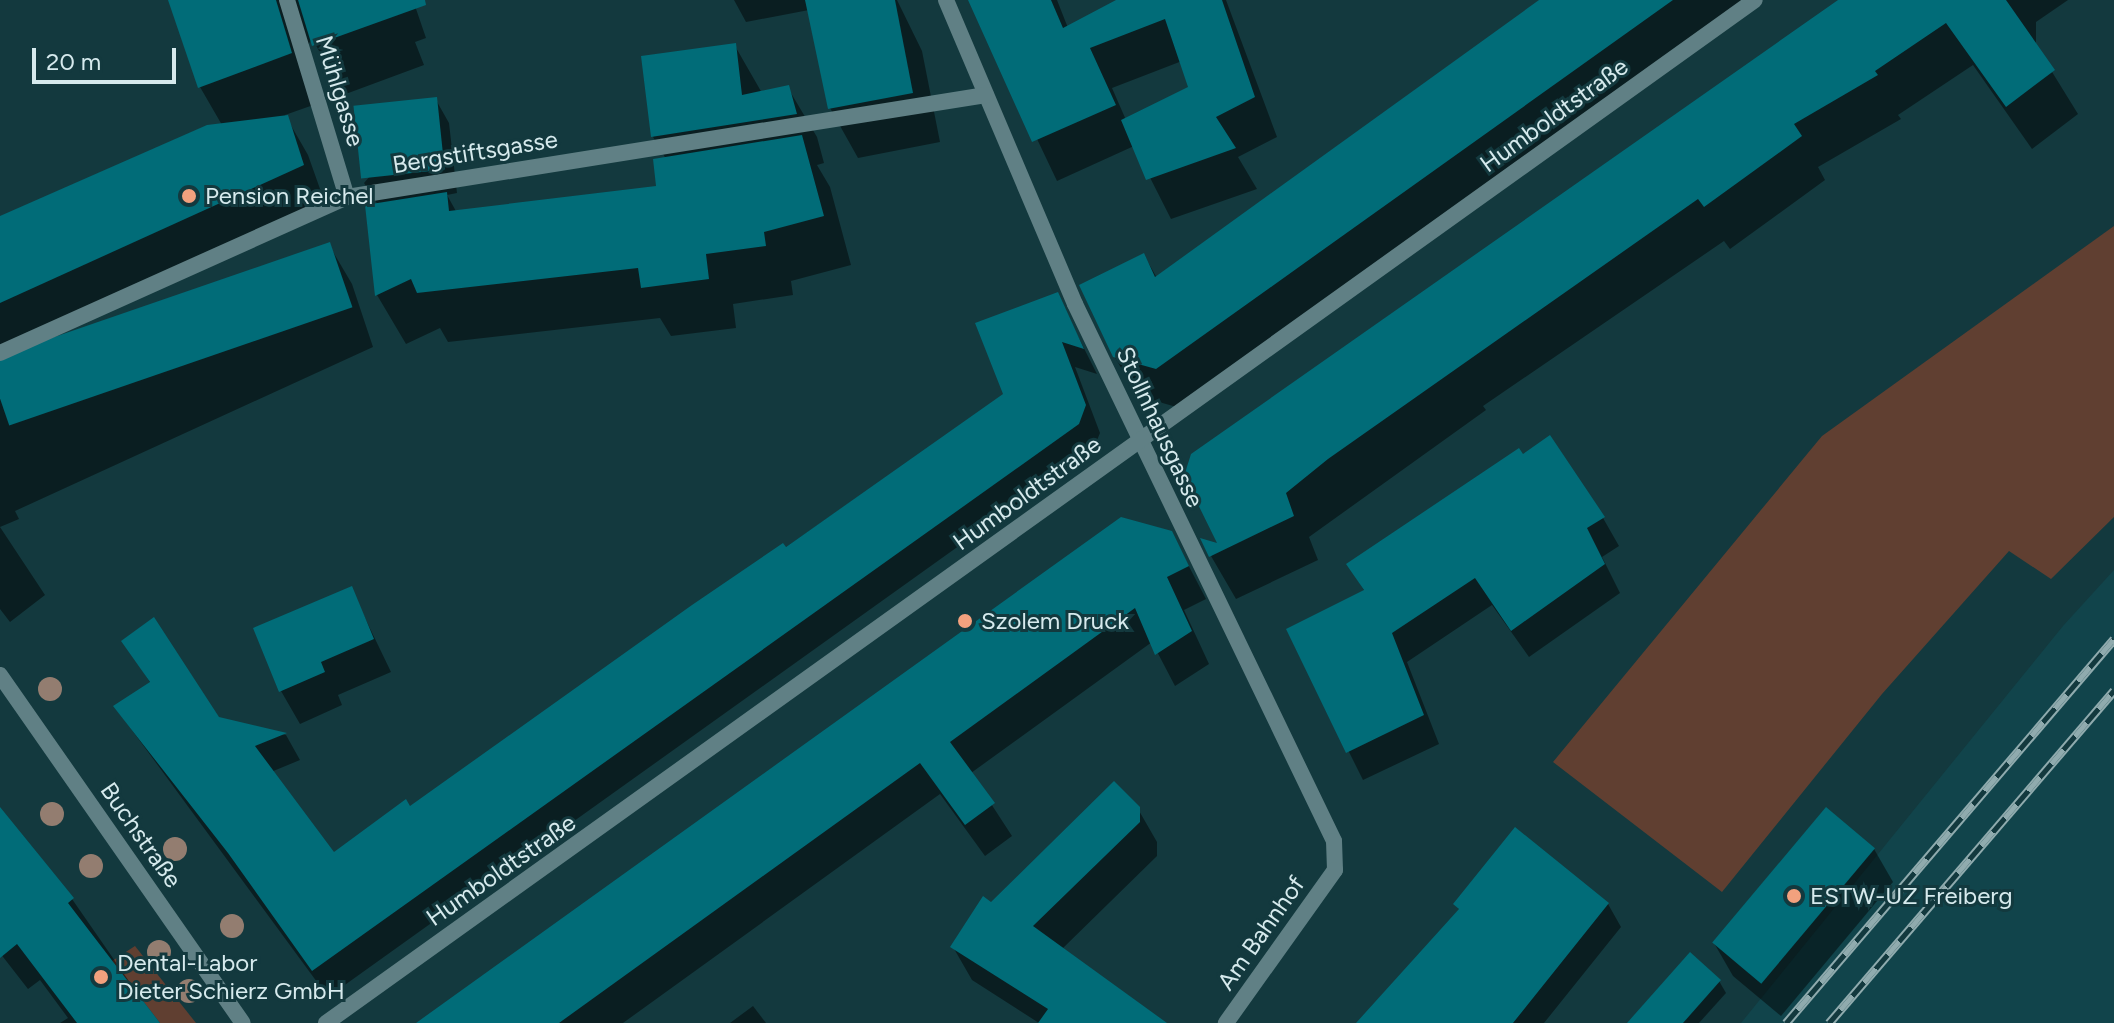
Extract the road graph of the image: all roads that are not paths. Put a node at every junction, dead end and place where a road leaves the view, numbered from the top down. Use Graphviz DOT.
graph roads {
  1 [pos="287,0"];
  2 [pos="946,0"];
  3 [pos="1755,0"];
  4 [pos="986,95"];
  5 [pos="347,197"];
  6 [pos="0,353"];
  7 [pos="1139,441"];
  8 [pos="0,675"];
  9 [pos="1335,870"];
  10 [pos="243,1023"];
  11 [pos="326,1023"];
  12 [pos="1226,1023"];
  1 -- 5 [label="street, Mühlgasse"];
  2 -- 4 [label="street, Stollnhausgasse"];
  3 -- 7 [label="street, Humboldtstraße"];
  4 -- 5 [label="street, Bergstiftsgasse"];
  4 -- 7 [label="street, Stollnhausgasse"];
  5 -- 6 [label="street, Bergstiftsgasse"];
  7 -- 9 [label="street, Stollnhausgasse"];
  7 -- 11 [label="street, Humboldtstraße"];
  8 -- 10 [label="street, Buchstraße"];
  9 -- 12 [label="street, Am Bahnhof"];
}
